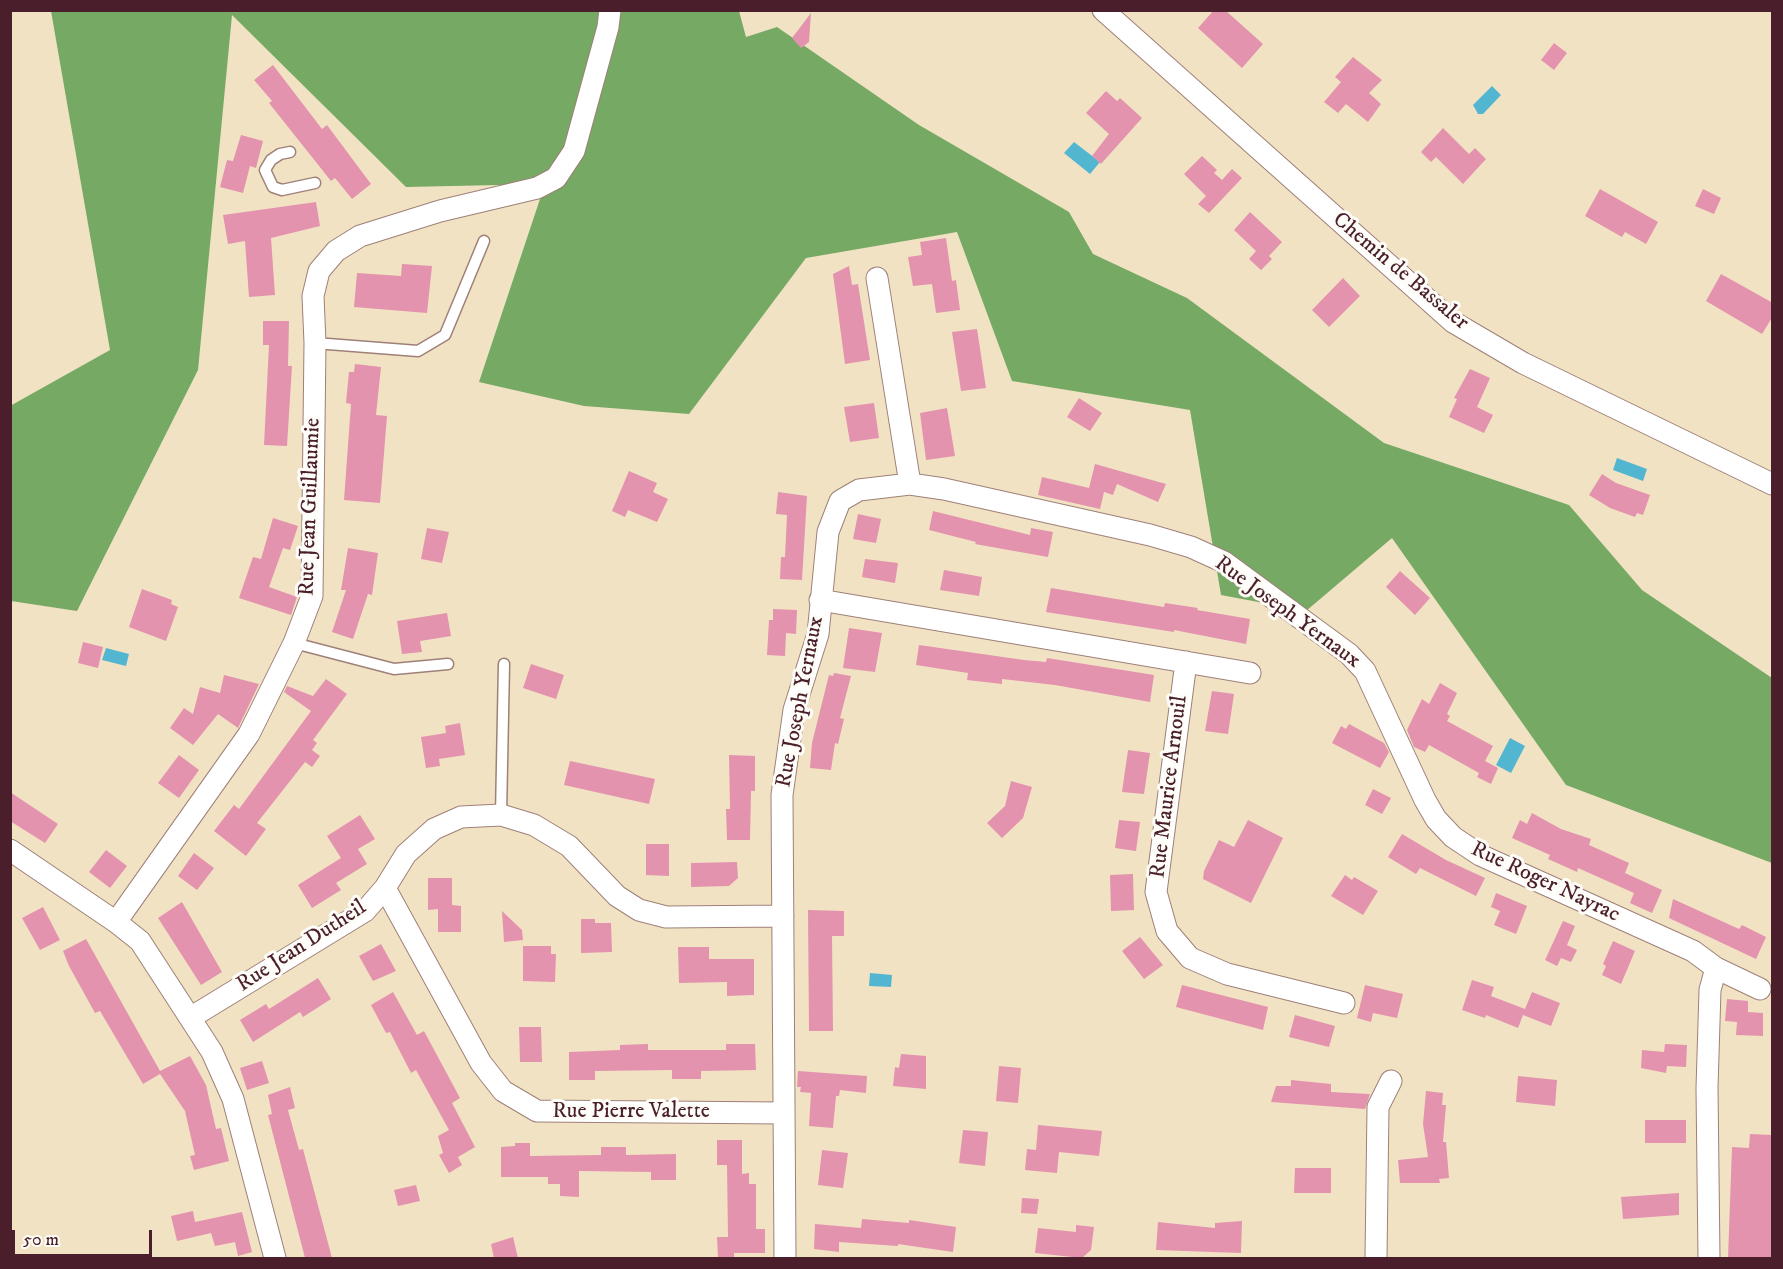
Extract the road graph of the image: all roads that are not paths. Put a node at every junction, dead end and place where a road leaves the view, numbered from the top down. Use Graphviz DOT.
graph roads {
  1 [pos="610,10"];
  2 [pos="1103,10"];
  3 [pos="290,152"];
  4 [pos="315,183"];
  5 [pos="484,241"];
  6 [pos="877,278"];
  7 [pos="315,344"];
  8 [pos="910,484"];
  9 [pos="1773,484"];
  10 [pos="820,600"];
  11 [pos="294,643"];
  12 [pos="1186,662"];
  13 [pos="447,664"];
  14 [pos="504,664"];
  15 [pos="1250,673"];
  16 [pos="1408,763"];
  17 [pos="501,814"];
  18 [pos="10,850"];
  19 [pos="384,888"];
  20 [pos="783,915"];
  21 [pos="116,922"];
  22 [pos="1716,968"];
  23 [pos="1766,988"];
  24 [pos="1344,1003"];
  25 [pos="190,1018"];
  26 [pos="1391,1081"];
  27 [pos="784,1113"];
  28 [pos="275,1258"];
  29 [pos="785,1258"];
  30 [pos="1376,1258"];
  31 [pos="1709,1258"];
  1 -- 7 [label="street, Rue Jean Guillaumie"];
  2 -- 9 [label="street, Chemin de Bassaler"];
  3 -- 4 [label="lane"];
  5 -- 7 [label="lane"];
  6 -- 8 [label="street"];
  7 -- 11 [label="street, Rue Jean Guillaumie"];
  8 -- 10 [label="street, Rue Joseph Yernaux"];
  8 -- 16 [label="street, Rue Joseph Yernaux"];
  10 -- 12 [label="street"];
  10 -- 20 [label="street, Rue Joseph Yernaux"];
  11 -- 13 [label="lane"];
  11 -- 21 [label="street, Rue Jean Guillaumie"];
  12 -- 15 [label="street"];
  12 -- 24 [label="street, Rue Maurice Arnouil"];
  14 -- 17 [label="lane"];
  16 -- 22 [label="street, Rue Roger Nayrac"];
  17 -- 19 [label="street, Rue Jean Dutheil"];
  17 -- 20 [label="street, Rue Jean Dutheil"];
  18 -- 21 [label="street"];
  19 -- 25 [label="street, Rue Jean Dutheil"];
  19 -- 27 [label="street, Rue Pierre Valette"];
  20 -- 27 [label="street, Rue Joseph Yernaux"];
  21 -- 25 [label="street"];
  22 -- 23 [label="street, Rue Roger Nayrac"];
  22 -- 31 [label="street"];
  25 -- 28 [label="street"];
  26 -- 30 [label="street"];
  27 -- 29 [label="street, Rue Joseph Yernaux"];
}
